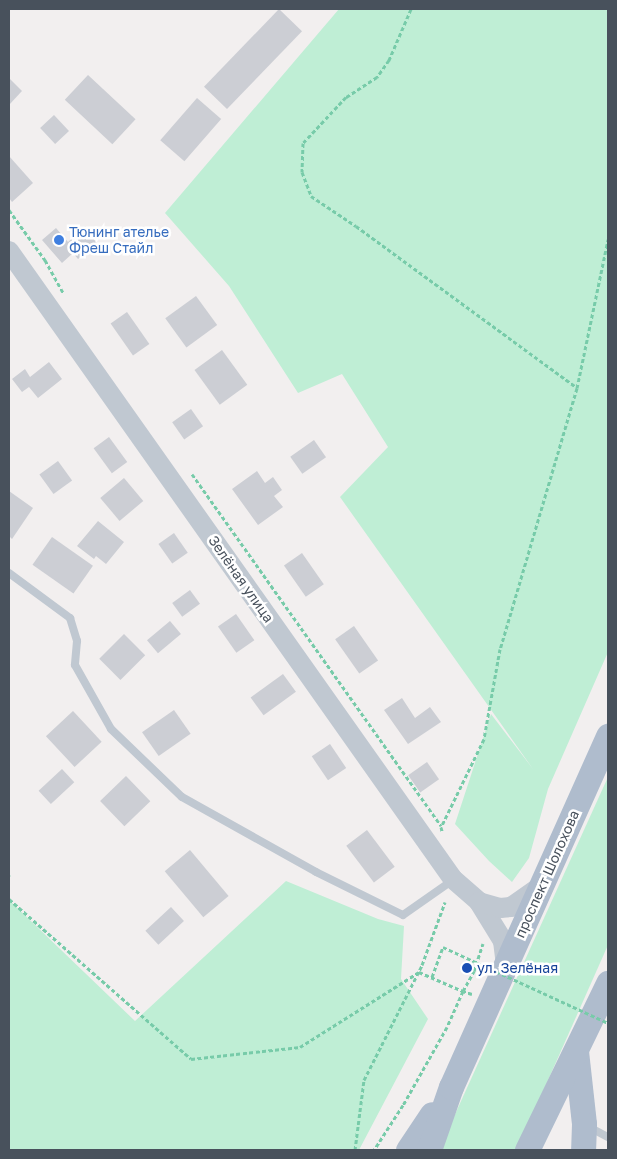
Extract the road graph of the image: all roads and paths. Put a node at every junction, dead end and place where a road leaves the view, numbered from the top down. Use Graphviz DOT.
graph roads {
  1 [pos="411,9"];
  2 [pos="608,239"];
  3 [pos="9,251"];
  4 [pos="577,388"];
  5 [pos="9,572"];
  6 [pos="608,736"];
  7 [pos="444,835"];
  8 [pos="453,879"];
  9 [pos="542,885"];
  10 [pos="9,899"];
  11 [pos="479,902"];
  12 [pos="506,964"];
  13 [pos="419,972"];
  14 [pos="432,977"];
  15 [pos="608,983"];
  16 [pos="608,1023"];
  17 [pos="576,1050"];
  18 [pos="451,1086"];
  19 [pos="584,1124"];
  20 [pos="608,1137"];
  21 [pos="354,1150"];
  22 [pos="374,1150"];
  23 [pos="408,1150"];
  24 [pos="429,1150"];
  25 [pos="527,1150"];
  26 [pos="583,1150"];
  1 -- 4 [label="path"];
  2 -- 4 [label="path"];
  3 -- 8 [label="street, Зелёная улица"];
  4 -- 7 [label="path"];
  5 -- 8 [label="lane"];
  6 -- 9 [label="main road, проспект Шолохова"];
  8 -- 11 [label="street, Зелёная улица"];
  8 -- 13 [label="path"];
  9 -- 11 [label="street, Зелёная улица"];
  9 -- 12 [label="main road, проспект Шолохова"];
  10 -- 13 [label="path"];
  11 -- 12 [label="street, Зелёная улица"];
  12 -- 18 [label="main road, проспект Шолохова"];
  13 -- 14 [label="path"];
  13 -- 21 [label="path"];
  14 -- 16 [label="path, bridge"];
  14 -- 22 [label="path"];
  15 -- 17 [label="main road"];
  17 -- 19 [label="main road"];
  17 -- 25 [label="main road"];
  18 -- 23 [label="main road"];
  18 -- 24 [label="main road, проспект Шолохова"];
  19 -- 20 [label="lane"];
  19 -- 26 [label="main road"];
}
